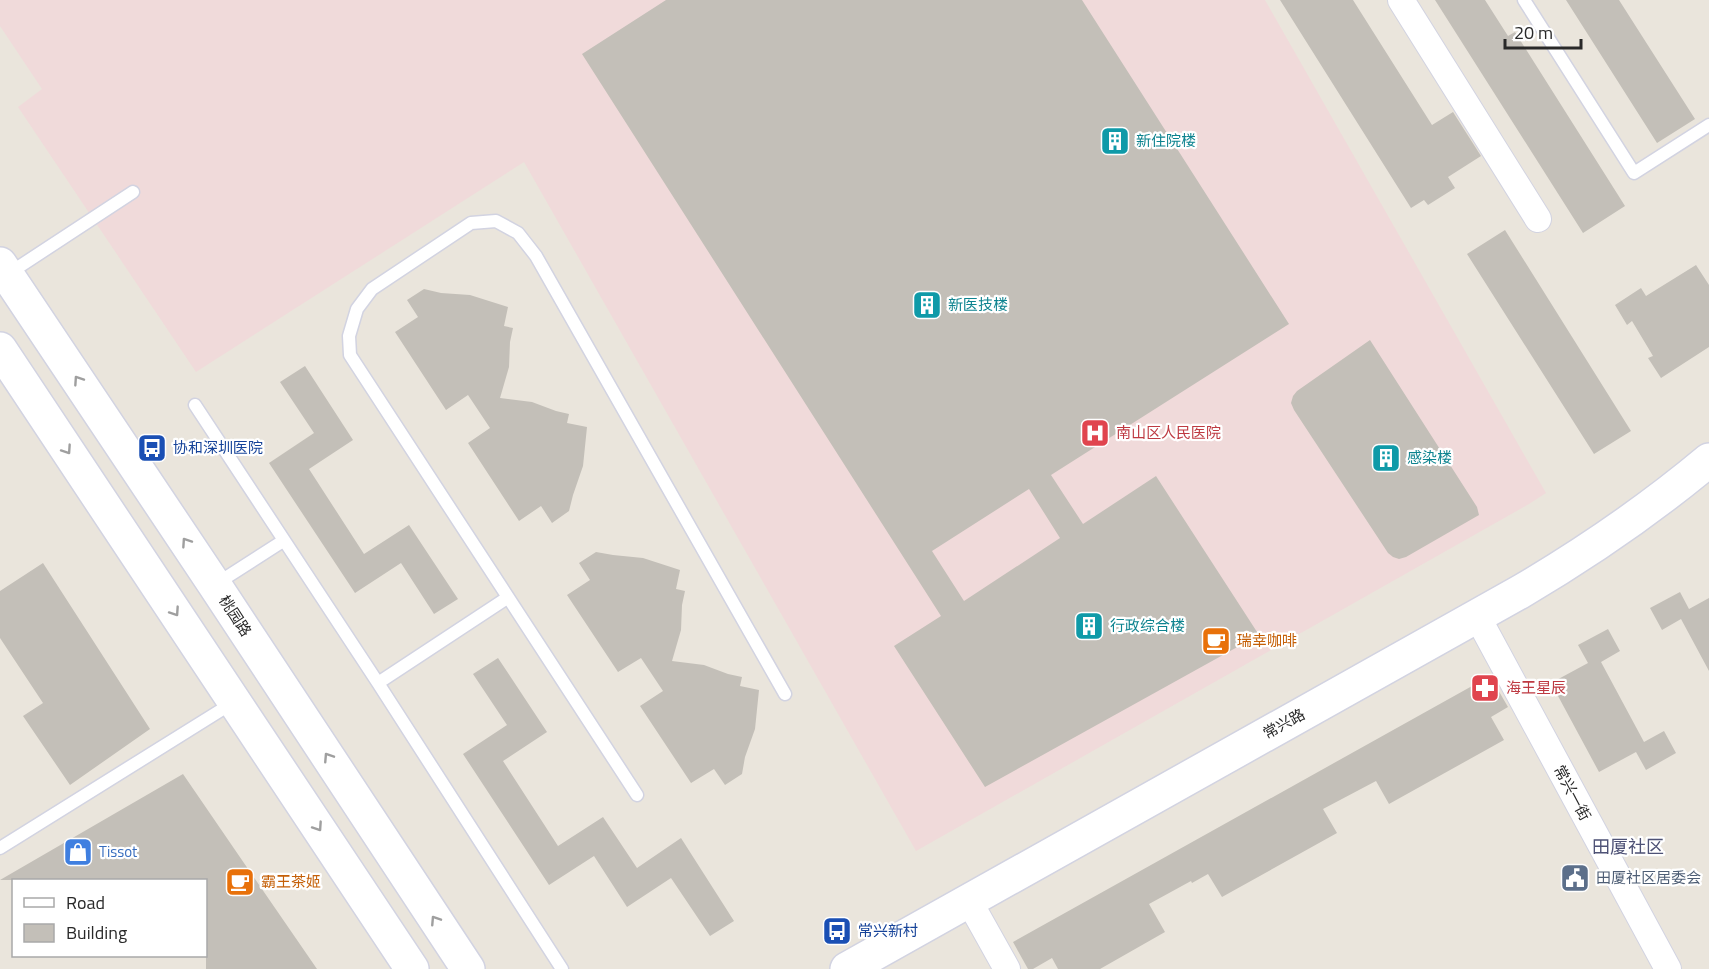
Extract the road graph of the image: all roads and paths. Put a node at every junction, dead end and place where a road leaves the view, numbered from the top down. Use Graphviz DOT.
graph roads {
  1 [pos="1401,0"];
  2 [pos="1524,0"];
  3 [pos="1709,125"];
  4 [pos="133,192"];
  5 [pos="1538,219"];
  6 [pos="4,269"];
  7 [pos="0,349"];
  8 [pos="195,405"];
  9 [pos="1709,460"];
  10 [pos="283,541"];
  11 [pos="214,585"];
  12 [pos="507,598"];
  13 [pos="1477,616"];
  14 [pos="378,683"];
  15 [pos="785,694"];
  16 [pos="235,702"];
  17 [pos="637,795"];
  18 [pos="0,848"];
  19 [pos="969,901"];
  20 [pos="412,969"];
  21 [pos="468,969"];
  22 [pos="562,969"];
  23 [pos="847,969"];
  24 [pos="1007,969"];
  25 [pos="1668,969"];
  1 -- 5 [label="street"];
  2 -- 3 [label="lane"];
  4 -- 6 [label="lane"];
  11 -- 6 [label="main road, 桃园路, one-way"];
  7 -- 16 [label="main road, one-way"];
  8 -- 10 [label="lane"];
  9 -- 13 [label="main road, 常兴路"];
  10 -- 11 [label="lane"];
  10 -- 14 [label="lane"];
  21 -- 11 [label="main road, 桃园路, one-way"];
  12 -- 14 [label="lane"];
  12 -- 15 [label="lane"];
  12 -- 17 [label="lane"];
  13 -- 19 [label="main road, 常兴路"];
  13 -- 25 [label="street, 常兴一街"];
  14 -- 22 [label="lane"];
  16 -- 18 [label="lane"];
  16 -- 20 [label="main road, one-way"];
  19 -- 23 [label="main road, 常兴路"];
  19 -- 24 [label="street"];
}
